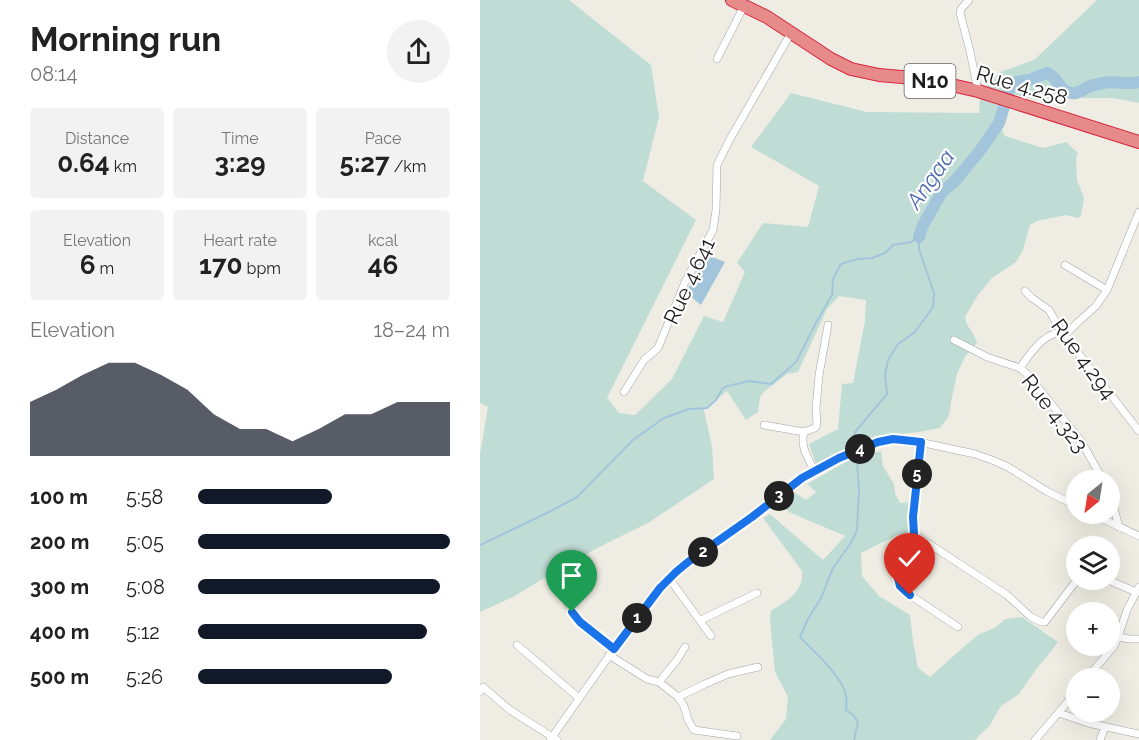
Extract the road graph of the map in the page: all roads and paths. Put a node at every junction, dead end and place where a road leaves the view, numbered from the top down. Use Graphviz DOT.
graph roads {
  1 [pos="732,0"];
  2 [pos="969,0"];
  3 [pos="744,6"];
  4 [pos="791,33"];
  5 [pos="717,59"];
  6 [pos="978,91"];
  7 [pos="1139,142"];
  8 [pos="1139,212"];
  9 [pos="1065,265"];
  10 [pos="1107,290"];
  11 [pos="1025,291"];
  12 [pos="828,325"];
  13 [pos="1061,331"];
  14 [pos="954,340"];
  15 [pos="1020,368"];
  16 [pos="624,392"];
  17 [pos="764,425"];
  18 [pos="1139,431"];
  19 [pos="804,432"];
  20 [pos="921,442"];
  21 [pos="814,470"];
  22 [pos="1097,470"];
  23 [pos="1066,501"];
  24 [pos="1113,524"];
  25 [pos="1118,524"];
  26 [pos="1119,527"];
  27 [pos="914,534"];
  28 [pos="1139,536"];
  29 [pos="669,578"];
  30 [pos="1120,584"];
  31 [pos="1069,590"];
  32 [pos="1137,590"];
  33 [pos="757,593"];
  34 [pos="564,594"];
  35 [pos="701,620"];
  36 [pos="958,627"];
  37 [pos="1120,631"];
  38 [pos="711,636"];
  39 [pos="1120,637"];
  40 [pos="1139,639"];
  41 [pos="517,645"];
  42 [pos="685,647"];
  43 [pos="612,652"];
  44 [pos="1106,656"];
  45 [pos="758,667"];
  46 [pos="1095,668"];
  47 [pos="659,682"];
  48 [pos="480,692"];
  49 [pos="678,697"];
  50 [pos="579,698"];
  51 [pos="1066,704"];
  52 [pos="1059,713"];
  53 [pos="1105,727"];
  54 [pos="1139,734"];
  55 [pos="737,736"];
  56 [pos="553,739"];
  57 [pos="1035,740"];
  58 [pos="1100,740"];
  1 -- 3 [label="highway, Rue 4.258 / N10"];
  2 -- 6 [label="street"];
  3 -- 4 [label="highway, Rue 4.258 / N10"];
  3 -- 5 [label="street"];
  4 -- 6 [label="highway, Rue 4.258 / N10"];
  4 -- 16 [label="street, Rue 4.641"];
  6 -- 7 [label="highway, Rue 4.258 / N10"];
  8 -- 10 [label="street, Rue 4.323"];
  9 -- 10 [label="street"];
  10 -- 13 [label="street, Rue 4.323"];
  11 -- 13 [label="street, Rue 4.294"];
  12 -- 19 [label="street"];
  13 -- 15 [label="street, Rue 4.323"];
  13 -- 18 [label="street, Rue 4.294"];
  14 -- 15 [label="street"];
  15 -- 22 [label="street, Rue 4.323"];
  17 -- 19 [label="street"];
  19 -- 21 [label="street"];
  20 -- 21 [label="street"];
  20 -- 23 [label="street"];
  20 -- 27 [label="street"];
  21 -- 29 [label="street"];
  24 -- 26 [label="street"];
  25 -- 26 [label="street"];
  26 -- 28 [label="street"];
  27 -- 31 [label="street"];
  27 -- 36 [label="street"];
  29 -- 35 [label="street"];
  29 -- 43 [label="street"];
  30 -- 32 [label="street"];
  32 -- 37 [label="street"];
  33 -- 35 [label="street"];
  34 -- 43 [label="street"];
  35 -- 38 [label="street"];
  39 -- 40 [label="street"];
  41 -- 50 [label="street"];
  42 -- 47 [label="street"];
  43 -- 47 [label="street"];
  43 -- 50 [label="street"];
  44 -- 46 [label="street"];
  45 -- 49 [label="street"];
  47 -- 49 [label="street"];
  48 -- 56 [label="street"];
  49 -- 55 [label="street"];
  50 -- 56 [label="street"];
  51 -- 52 [label="street"];
  52 -- 53 [label="street"];
  52 -- 57 [label="street"];
  53 -- 54 [label="street"];
  53 -- 58 [label="street"];
}
